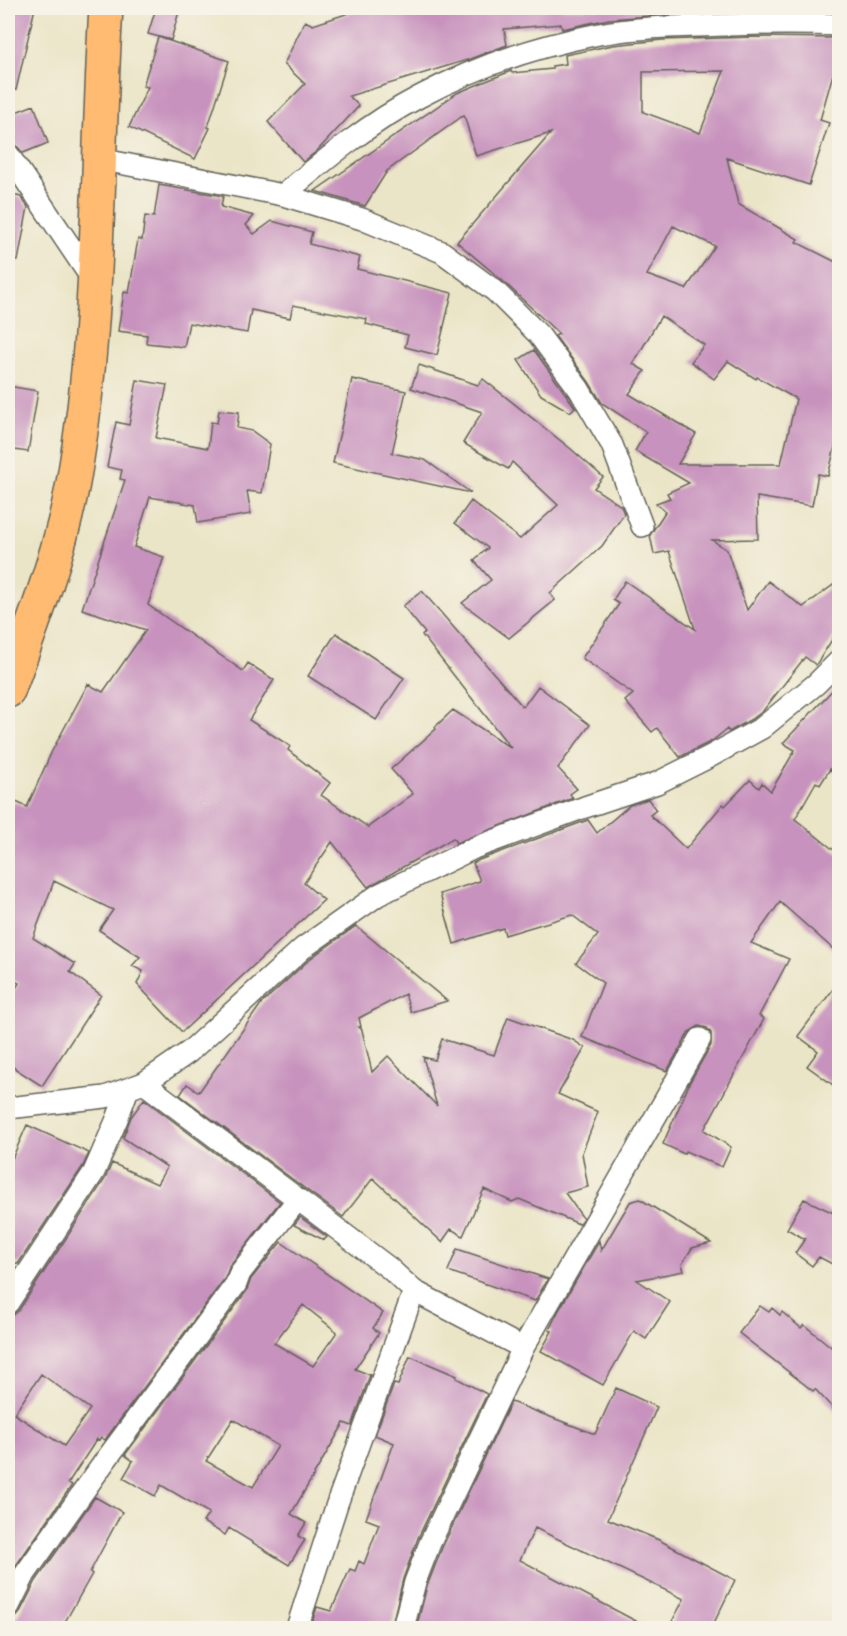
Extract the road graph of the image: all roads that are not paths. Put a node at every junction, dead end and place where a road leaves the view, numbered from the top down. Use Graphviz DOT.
graph roads {
  1 [pos="106,8"];
  2 [pos="840,25"];
  3 [pos="8,154"];
  4 [pos="99,159"];
  5 [pos="283,195"];
  6 [pos="94,282"];
  7 [pos="642,526"];
  8 [pos="840,660"];
  9 [pos="8,691"];
  10 [pos="700,1039"];
  11 [pos="136,1086"];
  12 [pos="8,1108"];
  13 [pos="298,1199"];
  14 [pos="414,1291"];
  15 [pos="8,1303"];
  16 [pos="523,1348"];
  17 [pos="8,1608"];
  18 [pos="297,1629"];
  19 [pos="403,1629"];
  1 -- 4 [label="main road"];
  2 -- 5 [label="street"];
  3 -- 6 [label="street"];
  4 -- 5 [label="street"];
  4 -- 6 [label="main road"];
  5 -- 7 [label="street"];
  6 -- 9 [label="main road"];
  8 -- 11 [label="street"];
  10 -- 16 [label="street"];
  11 -- 12 [label="street"];
  11 -- 13 [label="street"];
  11 -- 15 [label="street"];
  13 -- 14 [label="street"];
  13 -- 17 [label="street"];
  14 -- 16 [label="street"];
  14 -- 18 [label="street"];
  16 -- 19 [label="street"];
}
